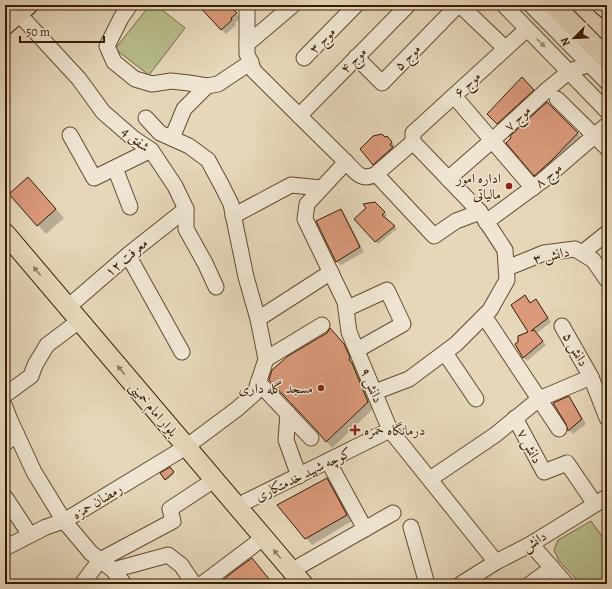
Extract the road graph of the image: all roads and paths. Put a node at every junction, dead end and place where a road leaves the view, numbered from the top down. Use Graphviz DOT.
graph roads {
  1 [pos="130,5"];
  2 [pos="247,5"];
  3 [pos="293,5"];
  4 [pos="356,5"];
  5 [pos="408,5"];
  6 [pos="459,5"];
  7 [pos="504,5"];
  8 [pos="531,5"];
  9 [pos="554,5"];
  10 [pos="602,5"];
  11 [pos="607,9"];
  12 [pos="13,11"];
  13 [pos="527,28"];
  14 [pos="247,44"];
  15 [pos="505,48"];
  16 [pos="356,57"];
  17 [pos="304,58"];
  18 [pos="598,61"];
  19 [pos="250,62"];
  20 [pos="570,72"];
  21 [pos="607,82"];
  22 [pos="207,86"];
  23 [pos="454,96"];
  24 [pos="557,99"];
  25 [pos="607,110"];
  26 [pos="299,116"];
  27 [pos="146,118"];
  28 [pos="607,125"];
  29 [pos="70,135"];
  30 [pos="595,136"];
  31 [pos="172,138"];
  32 [pos="493,140"];
  33 [pos="413,142"];
  34 [pos="607,148"];
  35 [pos="151,150"];
  36 [pos="346,162"];
  37 [pos="115,168"];
  38 [pos="376,174"];
  39 [pos="448,179"];
  40 [pos="321,188"];
  41 [pos="533,188"];
  42 [pos="130,207"];
  43 [pos="186,209"];
  44 [pos="233,216"];
  45 [pos="483,217"];
  46 [pos="5,233"];
  47 [pos="607,234"];
  48 [pos="582,253"];
  49 [pos="128,255"];
  50 [pos="506,268"];
  51 [pos="331,272"];
  52 [pos="607,280"];
  53 [pos="216,287"];
  54 [pos="346,309"];
  55 [pos="74,314"];
  56 [pos="484,316"];
  57 [pos="258,319"];
  58 [pos="322,325"];
  59 [pos="562,326"];
  60 [pos="357,350"];
  61 [pos="182,352"];
  62 [pos="445,352"];
  63 [pos="266,359"];
  64 [pos="591,377"];
  65 [pos="258,382"];
  66 [pos="376,392"];
  67 [pos="5,395"];
  68 [pos="476,399"];
  69 [pos="539,399"];
  70 [pos="5,407"];
  71 [pos="288,413"];
  72 [pos="515,418"];
  73 [pos="607,418"];
  74 [pos="559,429"];
  75 [pos="390,430"];
  76 [pos="311,438"];
  77 [pos="11,439"];
  78 [pos="186,447"];
  79 [pos="328,461"];
  80 [pos="299,476"];
  81 [pos="430,479"];
  82 [pos="214,480"];
  83 [pos="5,497"];
  84 [pos="601,501"];
  85 [pos="237,506"];
  86 [pos="393,513"];
  87 [pos="64,521"];
  88 [pos="411,527"];
  89 [pos="365,529"];
  90 [pos="30,535"];
  91 [pos="263,538"];
  92 [pos="531,544"];
  93 [pos="5,548"];
  94 [pos="100,560"];
  95 [pos="496,562"];
  96 [pos="552,568"];
  97 [pos="113,570"];
  98 [pos="297,577"];
  99 [pos="82,584"];
  100 [pos="124,584"];
  101 [pos="194,584"];
  102 [pos="202,584"];
  103 [pos="427,584"];
  104 [pos="461,584"];
  105 [pos="530,584"];
  106 [pos="566,584"];
  1 -- 22 [label="street"];
  2 -- 14 [label="street"];
  3 -- 14 [label="street"];
  4 -- 17 [label="street, موج ۳"];
  5 -- 16 [label="street, موج ۴"];
  6 -- 15 [label="street"];
  6 -- 16 [label="street, موج ۵"];
  7 -- 13 [label="street"];
  8 -- 18 [label="street"];
  9 -- 18 [label="main road"];
  10 -- 11 [label="main road"];
  12 -- 35 [label="street, شفق 4"];
  13 -- 15 [label="street, موج ۶"];
  13 -- 20 [label="street, one-way"];
  14 -- 19 [label="street"];
  15 -- 23 [label="street, موج ۶"];
  16 -- 26 [label="street, موج ۴"];
  18 -- 20 [label="street, موج ۷"];
  18 -- 21 [label="street"];
  19 -- 22 [label="street"];
  19 -- 26 [label="street"];
  20 -- 25 [label="street"];
  20 -- 32 [label="street, موج ۷"];
  22 -- 31 [label="street"];
  23 -- 32 [label="street"];
  23 -- 33 [label="street, موج ۶"];
  24 -- 30 [label="street"];
  26 -- 36 [label="street"];
  27 -- 31 [label="street"];
  28 -- 30 [label="street, موج ۸"];
  29 -- 37 [label="street"];
  30 -- 34 [label="street"];
  30 -- 41 [label="street, موج ۸"];
  31 -- 44 [label="street"];
  32 -- 39 [label="street, موج ۷"];
  32 -- 41 [label="street"];
  33 -- 38 [label="street"];
  33 -- 39 [label="street"];
  35 -- 37 [label="street"];
  35 -- 43 [label="street, شفق 4"];
  36 -- 38 [label="street"];
  36 -- 40 [label="street, دانش ۹"];
  37 -- 42 [label="street"];
  38 -- 45 [label="street, موج ۸"];
  39 -- 45 [label="street"];
  40 -- 44 [label="street"];
  40 -- 51 [label="street, دانش ۹"];
  41 -- 45 [label="street, موج ۸"];
  43 -- 49 [label="street, معرفت ۱۲"];
  43 -- 53 [label="street, شفق 4"];
  44 -- 57 [label="street"];
  45 -- 50 [label="street"];
  55 -- 46 [label="main road, بلوار امام خمینی, one-way"];
  47 -- 48 [label="street"];
  48 -- 50 [label="street, دانش ۳"];
  48 -- 52 [label="street, دانش ۳"];
  49 -- 55 [label="street, معرفت ۱۲"];
  49 -- 61 [label="street"];
  50 -- 56 [label="street"];
  51 -- 54 [label="street, دانش ۹"];
  51 -- 57 [label="street"];
  54 -- 60 [label="street, دانش ۹"];
  54 -- 60 [label="street"];
  55 -- 67 [label="street, معرفت ۱۲"];
  78 -- 55 [label="main road, بلوار امام خمینی, one-way"];
  56 -- 62 [label="street"];
  56 -- 69 [label="street"];
  57 -- 63 [label="street"];
  58 -- 63 [label="street"];
  59 -- 64 [label="street, دانش ۵"];
  60 -- 66 [label="street, دانش ۹"];
  62 -- 66 [label="street"];
  62 -- 68 [label="street"];
  63 -- 65 [label="street, رمضان حمزه"];
  64 -- 69 [label="street"];
  64 -- 73 [label="street, دانش ۵"];
  65 -- 71 [label="street"];
  65 -- 78 [label="street, رمضان حمزه"];
  66 -- 75 [label="street, دانش ۹"];
  69 -- 72 [label="street"];
  69 -- 74 [label="street"];
  70 -- 77 [label="street"];
  71 -- 76 [label="street"];
  71 -- 80 [label="street"];
  72 -- 81 [label="street"];
  72 -- 84 [label="street, دانش ۷"];
  75 -- 79 [label="street, کوچه شهید خدمتکاری"];
  75 -- 81 [label="street, دانش ۹"];
  77 -- 87 [label="street"];
  78 -- 82 [label="main road, بلوار امام خمینی"];
  78 -- 87 [label="street, رمضان حمزه"];
  79 -- 80 [label="street, کوچه شهید خدمتکاری"];
  79 -- 89 [label="street"];
  80 -- 85 [label="street, کوچه شهید خدمتکاری"];
  81 -- 95 [label="street, دانش ۹"];
  82 -- 85 [label="main road, بلوار امام خمینی"];
  82 -- 94 [label="street"];
  83 -- 90 [label="street"];
  84 -- 92 [label="street, دانش"];
  85 -- 91 [label="main road, بلوار امام خمینی"];
  86 -- 89 [label="street"];
  87 -- 90 [label="street, رمضان حمزه"];
  87 -- 94 [label="street"];
  88 -- 103 [label="street"];
  89 -- 98 [label="street"];
  90 -- 93 [label="street, رمضان حمزه"];
  98 -- 91 [label="main road, بلوار امام خمینی, one-way"];
  91 -- 102 [label="street"];
  92 -- 95 [label="street, دانش"];
  92 -- 96 [label="street"];
  94 -- 97 [label="street"];
  94 -- 99 [label="street"];
  95 -- 104 [label="street, دانش"];
  96 -- 105 [label="street"];
  96 -- 106 [label="street"];
  97 -- 100 [label="street"];
  97 -- 101 [label="street"];
}
